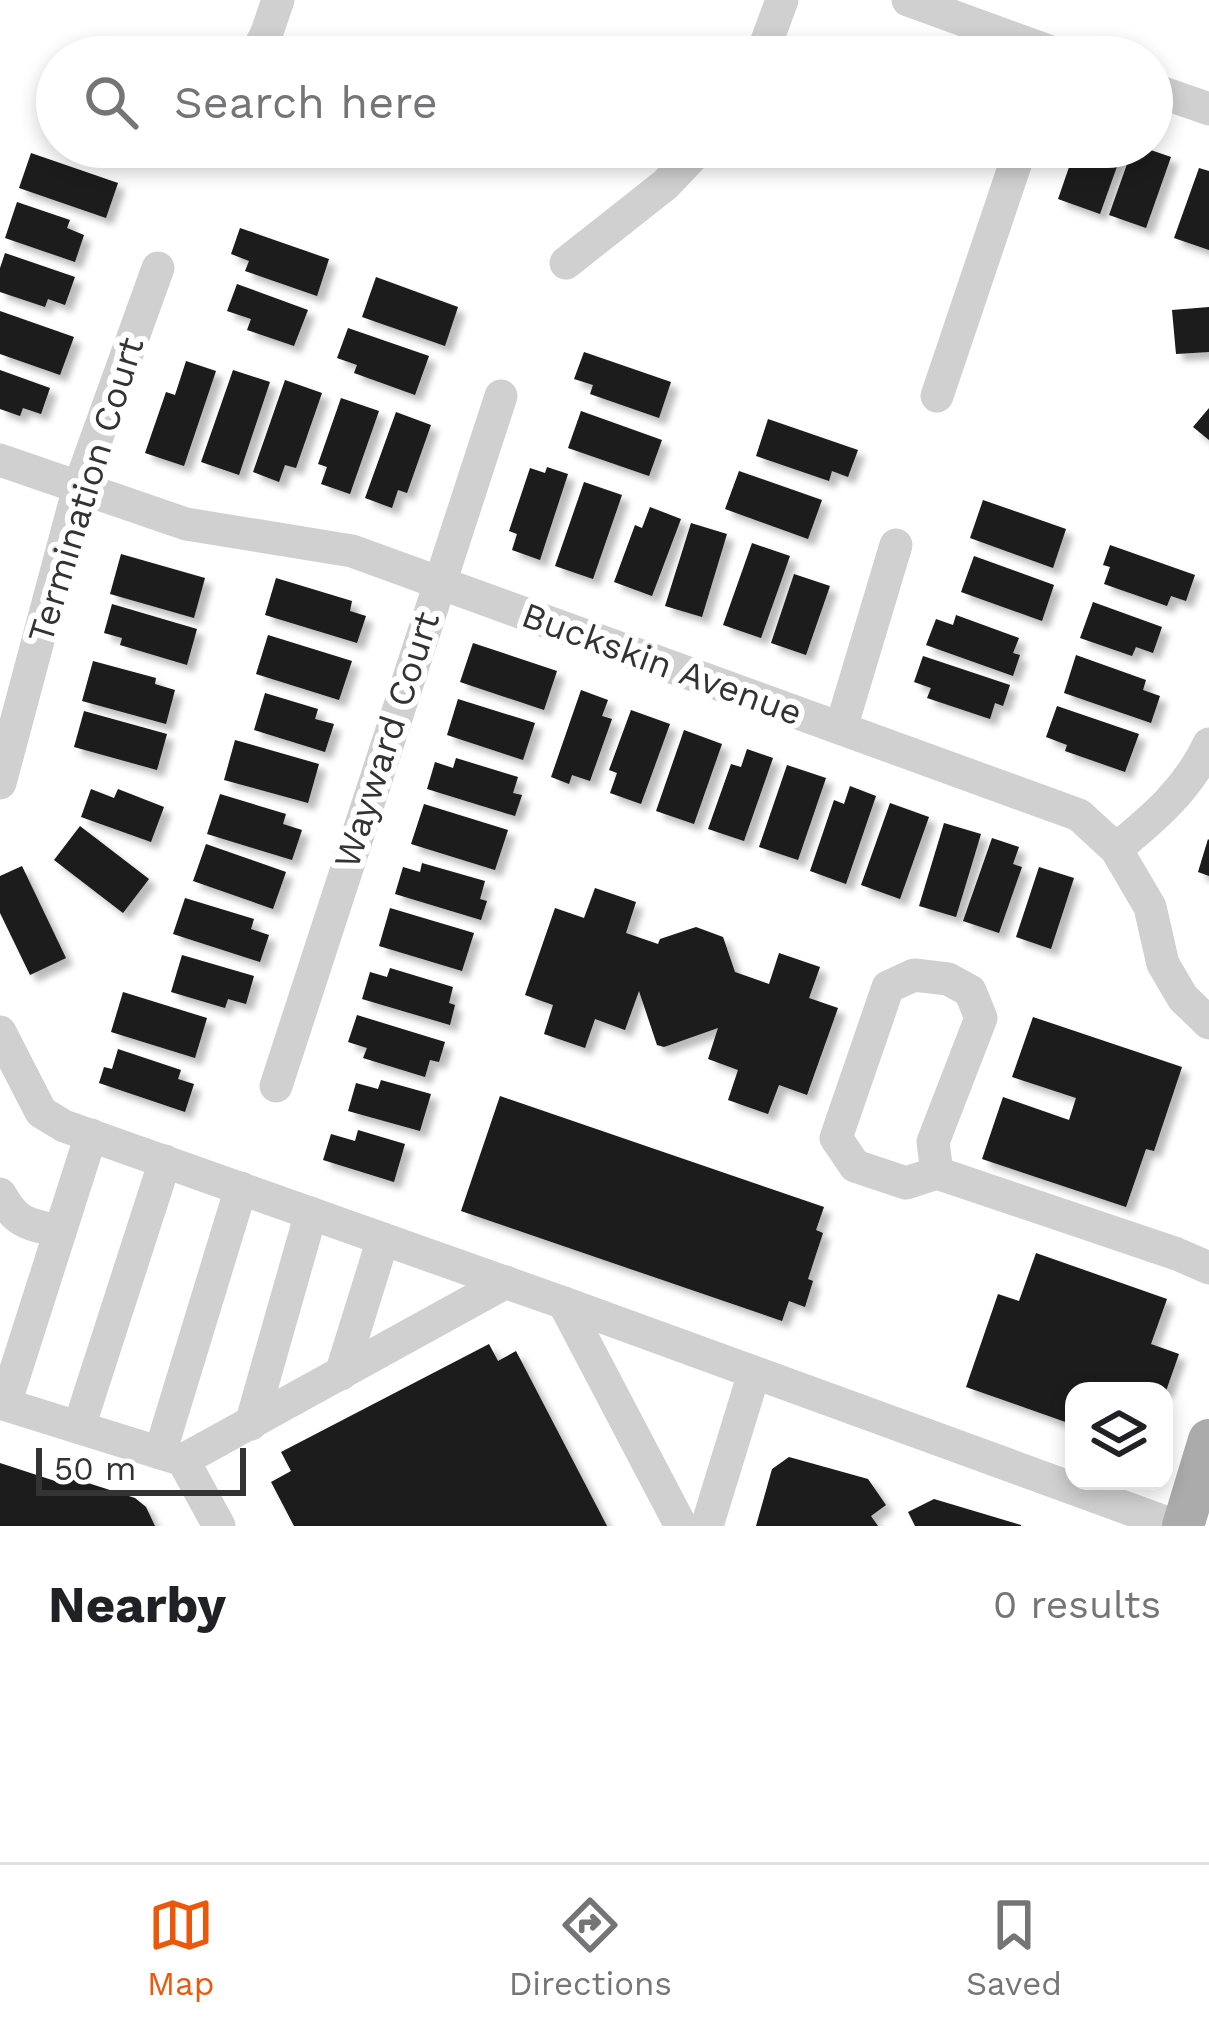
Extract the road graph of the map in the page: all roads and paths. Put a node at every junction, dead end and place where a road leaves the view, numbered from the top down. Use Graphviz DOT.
graph roads {
  1 [pos="278,0"];
  2 [pos="782,0"];
  3 [pos="908,0"];
  4 [pos="265,36"];
  5 [pos="769,36"];
  6 [pos="1003,36"];
  7 [pos="1173,96"];
  8 [pos="1209,109"];
  9 [pos="681,168"];
  10 [pos="1014,168"];
  11 [pos="566,263"];
  12 [pos="158,268"];
  13 [pos="501,396"];
  14 [pos="937,396"];
  15 [pos="0,460"];
  16 [pos="79,487"];
  17 [pos="896,545"];
  18 [pos="438,583"];
  19 [pos="842,728"];
  20 [pos="1209,744"];
  21 [pos="0,783"];
  22 [pos="1116,849"];
  23 [pos="1209,1023"];
  24 [pos="0,1032"];
  25 [pos="276,1086"];
  26 [pos="91,1135"];
  27 [pos="165,1162"];
  28 [pos="937,1173"];
  29 [pos="241,1188"];
  30 [pos="0,1194"];
  31 [pos="311,1214"];
  32 [pos="12,1220"];
  33 [pos="60,1232"];
  34 [pos="383,1239"];
  35 [pos="1209,1268"];
  36 [pos="506,1282"];
  37 [pos="564,1303"];
  38 [pos="754,1373"];
  39 [pos="341,1374"];
  40 [pos="3,1404"];
  41 [pos="251,1424"];
  42 [pos="79,1427"];
  43 [pos="1209,1440"];
  44 [pos="172,1456"];
  45 [pos="1098,1512"];
  46 [pos="219,1526"];
  47 [pos="681,1526"];
  48 [pos="706,1526"];
  49 [pos="1180,1526"];
  1 -- 4 [label="street"];
  2 -- 5 [label="street"];
  3 -- 6 [label="street"];
  7 -- 8 [label="street"];
  9 -- 11 [label="street"];
  10 -- 14 [label="street"];
  12 -- 16 [label="street, Termination Court"];
  13 -- 18 [label="street, Wayward Court"];
  15 -- 16 [label="street, Buckskin Avenue"];
  16 -- 18 [label="street, Buckskin Avenue"];
  16 -- 21 [label="street, Termination Court"];
  17 -- 19 [label="street"];
  18 -- 19 [label="street, Buckskin Avenue"];
  18 -- 25 [label="street, Wayward Court"];
  19 -- 22 [label="street, Buckskin Avenue"];
  20 -- 22 [label="street"];
  22 -- 23 [label="street, Buckskin Avenue"];
  24 -- 26 [label="street"];
  26 -- 27 [label="street"];
  26 -- 33 [label="street"];
  27 -- 29 [label="street"];
  27 -- 42 [label="street"];
  28 -- 28 [label="street"];
  28 -- 35 [label="street"];
  29 -- 31 [label="street"];
  29 -- 44 [label="street"];
  30 -- 32 [label="street"];
  31 -- 34 [label="street"];
  31 -- 41 [label="street"];
  32 -- 33 [label="street"];
  33 -- 40 [label="street"];
  34 -- 36 [label="street"];
  34 -- 39 [label="street"];
  36 -- 37 [label="street"];
  36 -- 39 [label="street"];
  37 -- 38 [label="street"];
  37 -- 47 [label="street"];
  38 -- 45 [label="street"];
  38 -- 48 [label="street"];
  39 -- 41 [label="street"];
  40 -- 42 [label="street"];
  41 -- 44 [label="street"];
  42 -- 44 [label="street"];
  43 -- 49 [label="main road"];
  44 -- 46 [label="street"];
  45 -- 49 [label="street"];
}
